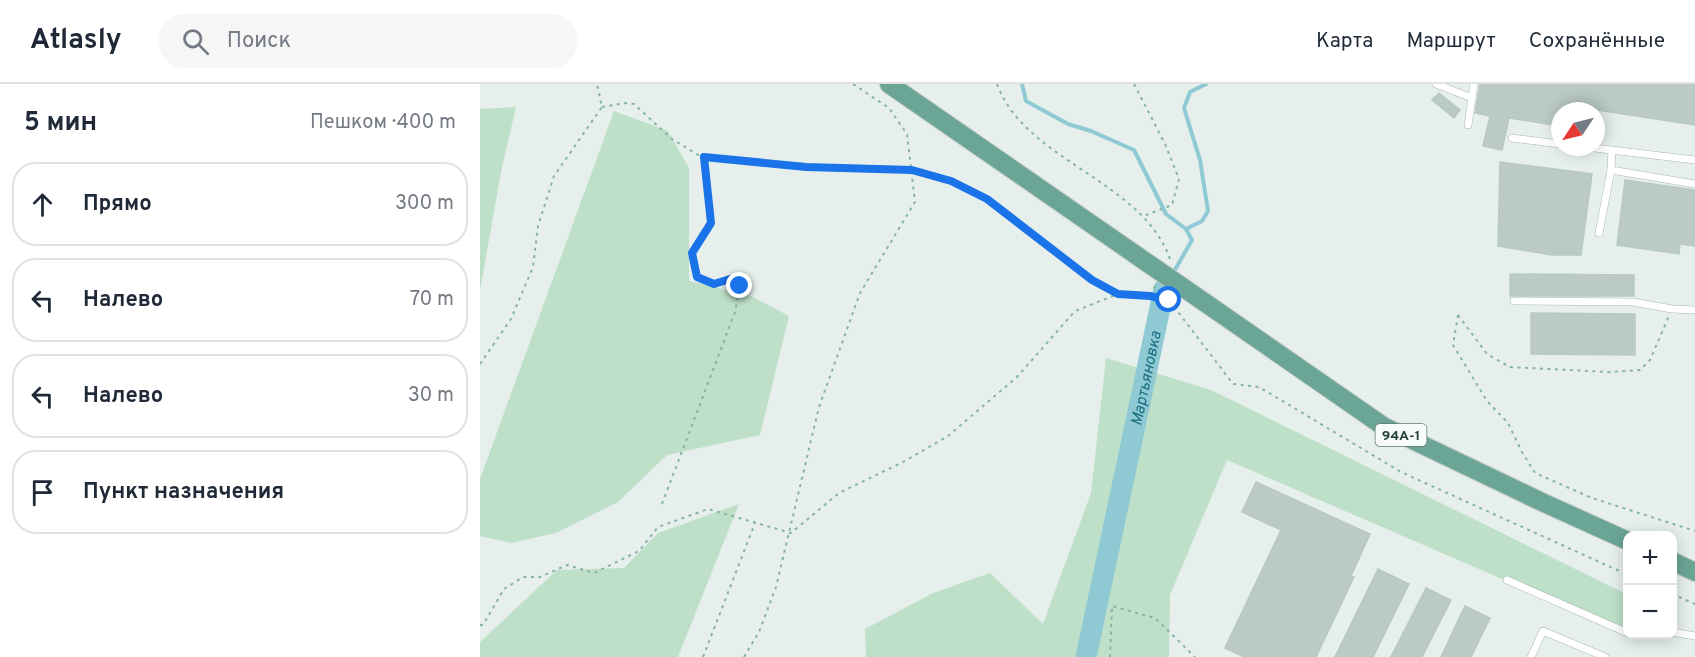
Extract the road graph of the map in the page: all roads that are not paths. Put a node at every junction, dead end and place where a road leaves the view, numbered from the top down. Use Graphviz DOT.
graph roads {
  1 [pos="889,84"];
  2 [pos="1436,84"];
  3 [pos="1474,84"];
  4 [pos="1472,98"];
  5 [pos="1468,125"];
  6 [pos="1512,138"];
  7 [pos="1551,143"];
  8 [pos="1605,149"];
  9 [pos="1612,150"];
  10 [pos="1695,160"];
  11 [pos="1611,170"];
  12 [pos="1695,184"];
  13 [pos="1599,233"];
  14 [pos="1514,301"];
  15 [pos="1695,310"];
  16 [pos="1623,539"];
  17 [pos="1677,563"];
  18 [pos="1695,572"];
  19 [pos="1507,580"];
  20 [pos="1623,631"];
  21 [pos="1677,633"];
  22 [pos="1695,636"];
  23 [pos="1531,657"];
  24 [pos="1605,657"];
  1 -- 16 [label="main road, 94А-1, bridge"];
  2 -- 4 [label="lane"];
  3 -- 4 [label="lane"];
  4 -- 5 [label="lane"];
  6 -- 7 [label="lane"];
  8 -- 9 [label="lane"];
  9 -- 10 [label="lane"];
  9 -- 11 [label="lane"];
  11 -- 12 [label="lane"];
  11 -- 13 [label="lane"];
  14 -- 15 [label="lane"];
  17 -- 18 [label="main road"];
  19 -- 20 [label="lane"];
  21 -- 22 [label="lane"];
  23 -- 24 [label="lane"];
}
